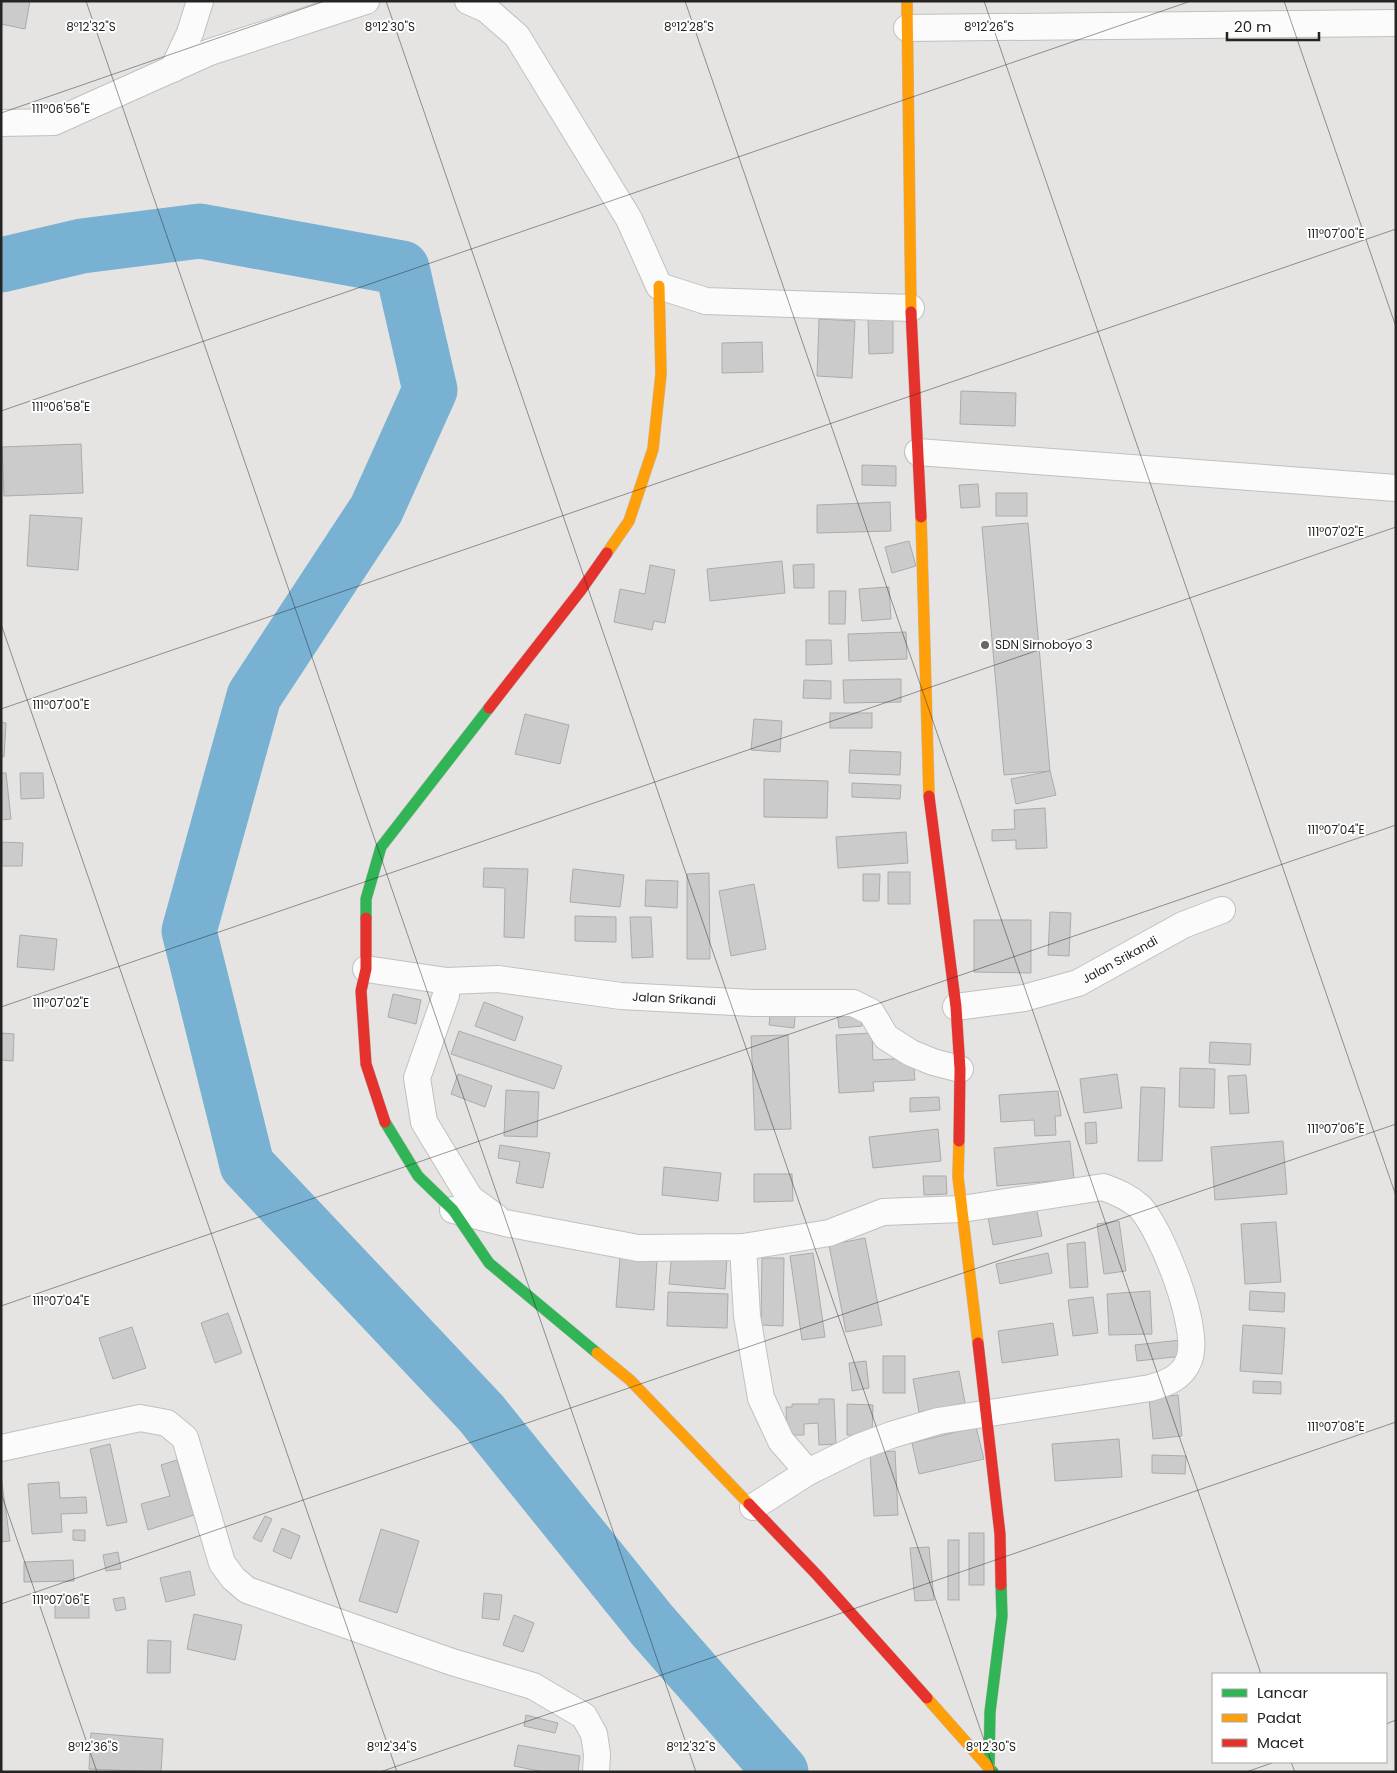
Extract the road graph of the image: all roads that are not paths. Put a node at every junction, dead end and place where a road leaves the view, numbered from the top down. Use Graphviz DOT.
graph roads {
  1 [pos="200,1"];
  2 [pos="366,1"];
  3 [pos="468,1"];
  4 [pos="907,1"];
  5 [pos="1396,23"];
  6 [pos="907,28"];
  7 [pos="173,69"];
  8 [pos="1,123"];
  9 [pos="659,286"];
  10 [pos="911,308"];
  11 [pos="918,452"];
  12 [pos="1396,488"];
  13 [pos="1222,910"];
  14 [pos="366,969"];
  15 [pos="447,981"];
  16 [pos="956,1007"];
  17 [pos="960,1069"];
  18 [pos="962,1209"];
  19 [pos="453,1210"];
  20 [pos="505,1223"];
  21 [pos="743,1247"];
  22 [pos="986,1413"];
  23 [pos="1,1448"];
  24 [pos="808,1472"];
  25 [pos="753,1508"];
  26 [pos="991,1770"];
  27 [pos="596,1772"];
  1 -- 7 [label="street"];
  2 -- 7 [label="street"];
  3 -- 9 [label="street"];
  4 -- 6 [label="street"];
  5 -- 6 [label="street"];
  6 -- 10 [label="street"];
  7 -- 8 [label="street"];
  9 -- 10 [label="street"];
  9 -- 14 [label="street"];
  10 -- 11 [label="street"];
  11 -- 12 [label="street"];
  11 -- 16 [label="street"];
  13 -- 16 [label="street, Jalan Srikandi"];
  14 -- 15 [label="street, Jalan Srikandi"];
  14 -- 19 [label="street"];
  15 -- 17 [label="street, Jalan Srikandi"];
  15 -- 20 [label="street"];
  16 -- 17 [label="street"];
  17 -- 18 [label="street"];
  18 -- 21 [label="street"];
  18 -- 22 [label="street"];
  18 -- 22 [label="street"];
  19 -- 20 [label="street"];
  19 -- 25 [label="street"];
  20 -- 21 [label="street"];
  21 -- 24 [label="street"];
  22 -- 24 [label="street"];
  22 -- 26 [label="street"];
  23 -- 27 [label="street"];
  24 -- 25 [label="street"];
  25 -- 26 [label="street"];
}
